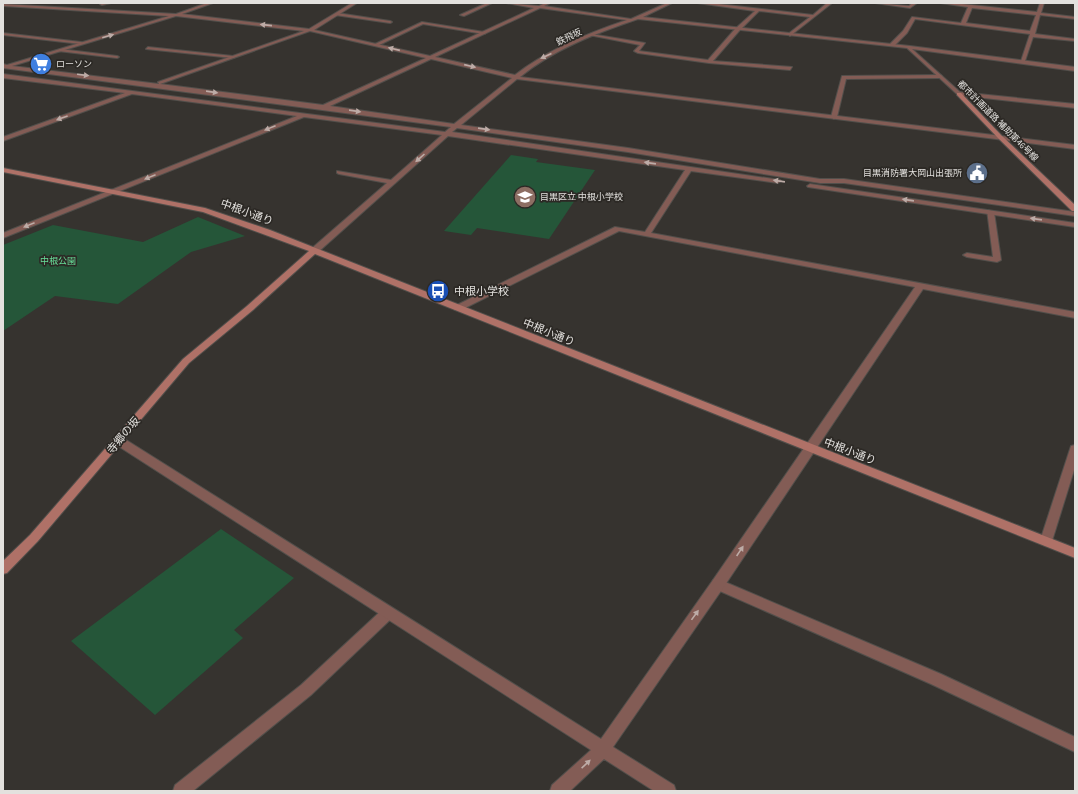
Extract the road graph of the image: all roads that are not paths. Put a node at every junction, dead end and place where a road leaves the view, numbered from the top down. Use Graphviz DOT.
graph roads {
  1 [pos="24,3"];
  2 [pos="103,3"];
  3 [pos="109,3"];
  4 [pos="211,3"];
  5 [pos="355,3"];
  6 [pos="490,3"];
  7 [pos="508,3"];
  8 [pos="548,3"];
  9 [pos="670,3"];
  10 [pos="699,3"];
  11 [pos="830,3"];
  12 [pos="878,3"];
  13 [pos="915,3"];
  14 [pos="942,3"];
  15 [pos="1042,3"];
  16 [pos="3,5"];
  17 [pos="17,6"];
  18 [pos="971,6"];
  19 [pos="540,7"];
  20 [pos="3,9"];
  21 [pos="90,10"];
  22 [pos="758,10"];
  23 [pos="337,14"];
  24 [pos="1038,14"];
  25 [pos="176,15"];
  26 [pos="462,15"];
  27 [pos="813,16"];
  28 [pos="1075,18"];
  29 [pos="636,19"];
  30 [pos="390,22"];
  31 [pos="963,24"];
  32 [pos="310,30"];
  33 [pos="737,30"];
  34 [pos="3,34"];
  35 [pos="484,34"];
  36 [pos="1033,34"];
  37 [pos="591,35"];
  38 [pos="790,35"];
  39 [pos="1075,40"];
  40 [pos="81,43"];
  41 [pos="374,45"];
  42 [pos="892,45"];
  43 [pos="910,47"];
  44 [pos="148,48"];
  45 [pos="60,50"];
  46 [pos="117,57"];
  47 [pos="233,57"];
  48 [pos="432,58"];
  49 [pos="1023,61"];
  50 [pos="709,62"];
  51 [pos="3,66"];
  52 [pos="790,68"];
  53 [pos="1075,69"];
  54 [pos="3,76"];
  55 [pos="515,77"];
  56 [pos="940,77"];
  57 [pos="155,85"];
  58 [pos="136,92"];
  59 [pos="959,94"];
  60 [pos="1075,106"];
  61 [pos="322,107"];
  62 [pos="304,115"];
  63 [pos="834,117"];
  64 [pos="451,130"];
  65 [pos="1000,137"];
  66 [pos="3,139"];
  67 [pos="1075,147"];
  68 [pos="689,169"];
  69 [pos="3,170"];
  70 [pos="339,172"];
  71 [pos="393,182"];
  72 [pos="112,192"];
  73 [pos="1075,209"];
  74 [pos="990,212"];
  75 [pos="1075,214"];
  76 [pos="1075,225"];
  77 [pos="647,234"];
  78 [pos="3,236"];
  79 [pos="314,251"];
  80 [pos="967,255"];
  81 [pos="920,286"];
  82 [pos="458,308"];
  83 [pos="1075,316"];
  84 [pos="119,441"];
  85 [pos="810,448"];
  86 [pos="1075,449"];
  87 [pos="1046,541"];
  88 [pos="1075,552"];
  89 [pos="3,569"];
  90 [pos="718,584"];
  91 [pos="388,613"];
  92 [pos="1075,744"];
  93 [pos="603,749"];
  94 [pos="181,791"];
  95 [pos="558,791"];
  96 [pos="668,791"];
  1 -- 17 [label="street"];
  2 -- 3 [label="street"];
  2 -- 21 [label="street"];
  4 -- 25 [label="street"];
  5 -- 23 [label="street"];
  6 -- 26 [label="street"];
  7 -- 19 [label="street"];
  8 -- 19 [label="street"];
  9 -- 29 [label="street, 鉄飛坂"];
  10 -- 22 [label="street"];
  11 -- 27 [label="street"];
  12 -- 13 [label="street"];
  14 -- 18 [label="street"];
  15 -- 24 [label="street"];
  16 -- 17 [label="street"];
  17 -- 20 [label="street"];
  17 -- 21 [label="street"];
  18 -- 24 [label="street"];
  18 -- 31 [label="street"];
  19 -- 29 [label="street"];
  19 -- 35 [label="street"];
  21 -- 25 [label="street"];
  22 -- 27 [label="street"];
  22 -- 33 [label="street"];
  23 -- 30 [label="street"];
  23 -- 32 [label="street"];
  24 -- 28 [label="street"];
  24 -- 36 [label="street"];
  32 -- 25 [label="street, one-way"];
  40 -- 25 [label="street, one-way"];
  27 -- 38 [label="street"];
  29 -- 33 [label="street"];
  29 -- 37 [label="street, 鉄飛坂"];
  31 -- 36 [label="street"];
  31 -- 42 [label="street"];
  32 -- 41 [label="street"];
  32 -- 47 [label="street"];
  33 -- 38 [label="street"];
  33 -- 50 [label="street"];
  34 -- 40 [label="street"];
  35 -- 41 [label="street"];
  35 -- 48 [label="street"];
  36 -- 39 [label="street"];
  36 -- 49 [label="street"];
  37 -- 50 [label="street"];
  37 -- 55 [label="street, 鉄飛坂, one-way"];
  38 -- 42 [label="street"];
  40 -- 45 [label="street"];
  48 -- 41 [label="street, one-way"];
  42 -- 43 [label="street"];
  43 -- 49 [label="street"];
  43 -- 56 [label="street, 都市計画道路 補助第46号線"];
  44 -- 47 [label="street"];
  45 -- 46 [label="street"];
  45 -- 51 [label="street"];
  47 -- 57 [label="street"];
  48 -- 55 [label="street, one-way"];
  48 -- 61 [label="street"];
  49 -- 53 [label="street"];
  50 -- 52 [label="street"];
  51 -- 57 [label="street, one-way"];
  54 -- 58 [label="street"];
  55 -- 63 [label="street"];
  55 -- 64 [label="street, 鉄飛坂"];
  56 -- 59 [label="street, 都市計画道路 補助第46号線"];
  56 -- 63 [label="street"];
  57 -- 58 [label="street"];
  57 -- 61 [label="street, one-way"];
  58 -- 62 [label="street"];
  58 -- 66 [label="street, one-way"];
  59 -- 60 [label="street"];
  59 -- 65 [label="street, 都市計画道路 補助第46号線"];
  61 -- 62 [label="street"];
  61 -- 64 [label="street, one-way"];
  62 -- 64 [label="street"];
  62 -- 72 [label="street, one-way"];
  63 -- 65 [label="street"];
  68 -- 64 [label="street, one-way"];
  64 -- 71 [label="street, 鉄飛坂, one-way"];
  64 -- 75 [label="street, one-way"];
  65 -- 67 [label="street"];
  65 -- 73 [label="street, 都市計画道路 補助第46号線"];
  74 -- 68 [label="street, one-way"];
  68 -- 77 [label="street"];
  69 -- 72 [label="street, 中根小通り"];
  70 -- 71 [label="street"];
  71 -- 79 [label="street, 鉄飛坂"];
  72 -- 78 [label="street, one-way"];
  72 -- 79 [label="street, 中根小通り"];
  76 -- 74 [label="street, one-way"];
  74 -- 80 [label="street"];
  77 -- 81 [label="street"];
  77 -- 82 [label="street"];
  79 -- 82 [label="street, 中根小通り"];
  79 -- 84 [label="street, 寺郷の坂"];
  81 -- 83 [label="street"];
  81 -- 85 [label="street"];
  82 -- 85 [label="street, 中根小通り"];
  84 -- 89 [label="street, 寺郷の坂"];
  84 -- 91 [label="street"];
  85 -- 87 [label="street, 中根小通り"];
  90 -- 85 [label="street, one-way"];
  86 -- 87 [label="street"];
  87 -- 88 [label="street, 中根小通り"];
  90 -- 92 [label="street"];
  93 -- 90 [label="street, one-way"];
  91 -- 93 [label="street"];
  91 -- 94 [label="street"];
  95 -- 93 [label="street, one-way"];
  93 -- 96 [label="street"];
}
